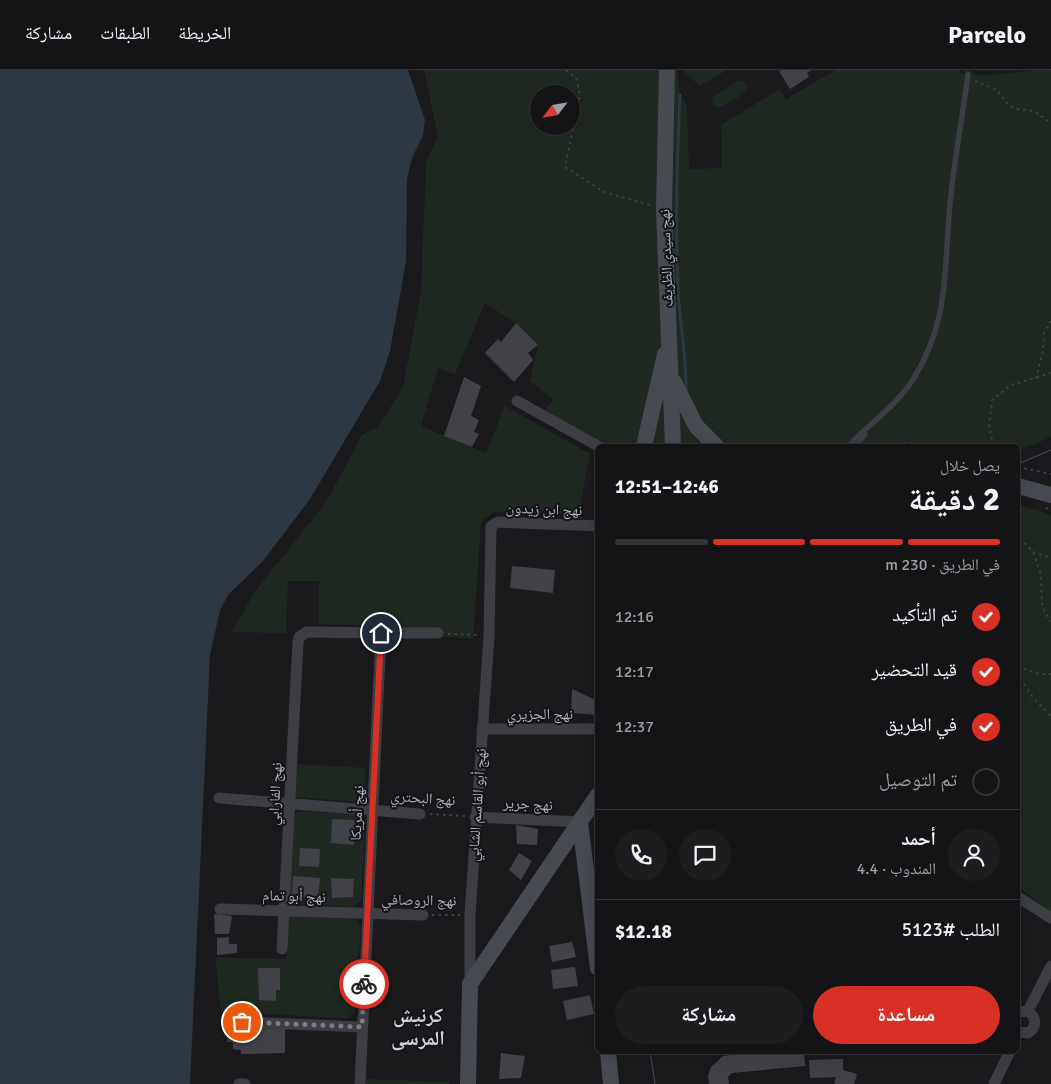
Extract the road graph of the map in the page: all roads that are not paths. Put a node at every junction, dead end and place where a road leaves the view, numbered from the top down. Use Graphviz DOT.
graph roads {
  1 [pos="667,70"];
  2 [pos="968,77"];
  3 [pos="668,340"];
  4 [pos="671,374"];
  5 [pos="517,401"];
  6 [pos="870,426"];
  7 [pos="595,444"];
  8 [pos="644,444"];
  9 [pos="673,444"];
  10 [pos="714,444"];
  11 [pos="850,444"];
  12 [pos="857,444"];
  13 [pos="1020,480"];
  14 [pos="1020,487"];
  15 [pos="1051,488"];
  16 [pos="1051,495"];
  17 [pos="491,526"];
  18 [pos="595,526"];
  19 [pos="381,633"];
  20 [pos="438,633"];
  21 [pos="482,729"];
  22 [pos="595,729"];
  23 [pos="219,798"];
  24 [pos="595,800"];
  25 [pos="289,804"];
  26 [pos="372,809"];
  27 [pos="420,814"];
  28 [pos="476,817"];
  29 [pos="580,822"];
  30 [pos="1020,899"];
  31 [pos="220,909"];
  32 [pos="283,911"];
  33 [pos="367,914"];
  34 [pos="423,915"];
  35 [pos="1051,918"];
  36 [pos="595,944"];
  37 [pos="282,949"];
  38 [pos="1051,966"];
  39 [pos="470,984"];
  40 [pos="1023,1011"];
  41 [pos="242,1022"];
  42 [pos="362,1027"];
  43 [pos="1020,1033"];
  44 [pos="608,1054"];
  45 [pos="1009,1054"];
  46 [pos="240,1084"];
  47 [pos="246,1084"];
  48 [pos="360,1084"];
  49 [pos="468,1084"];
  50 [pos="612,1084"];
  51 [pos="994,1084"];
  1 -- 3 [label="street, نهج سيدي الظريف"];
  2 -- 6 [label="lane"];
  3 -- 4 [label="street, نهج سيدي الظريف"];
  3 -- 8 [label="street"];
  4 -- 9 [label="street, نهج سيدي الظريف"];
  4 -- 10 [label="street"];
  5 -- 7 [label="street"];
  6 -- 11 [label="lane"];
  6 -- 12 [label="lane"];
  13 -- 15 [label="street"];
  14 -- 16 [label="street"];
  17 -- 18 [label="street, نهج ابن زيدون"];
  17 -- 21 [label="street, نهج أبو القاسم الشابي"];
  19 -- 20 [label="street"];
  19 -- 25 [label="street, نهج الفارابي"];
  19 -- 26 [label="street, نهج أمريكا"];
  21 -- 22 [label="street, نهج الجزيري"];
  21 -- 28 [label="street, نهج أبو القاسم الشابي"];
  23 -- 25 [label="street, نهج البحتري"];
  24 -- 29 [label="street"];
  25 -- 26 [label="street, نهج البحتري"];
  25 -- 32 [label="street, نهج الفارابي"];
  26 -- 27 [label="street, نهج البحتري"];
  26 -- 33 [label="street, نهج أمريكا"];
  28 -- 29 [label="street, نهج جرير"];
  28 -- 39 [label="street, نهج أبو القاسم الشابي"];
  29 -- 36 [label="street"];
  29 -- 39 [label="street"];
  30 -- 35 [label="street"];
  31 -- 32 [label="street, نهج أبو تمام"];
  32 -- 33 [label="street, نهج أبو تمام"];
  32 -- 37 [label="street, نهج الفارابي"];
  33 -- 34 [label="street, نهج الروصافي"];
  33 -- 42 [label="street, نهج أمريكا"];
  38 -- 40 [label="street"];
  39 -- 49 [label="street, نهج أبو القاسم الشابي"];
  40 -- 43 [label="street"];
  41 -- 42 [label="street"];
  42 -- 48 [label="street, نهج أمريكا"];
  44 -- 50 [label="street"];
  45 -- 51 [label="street"];
  46 -- 47 [label="street"];
}
